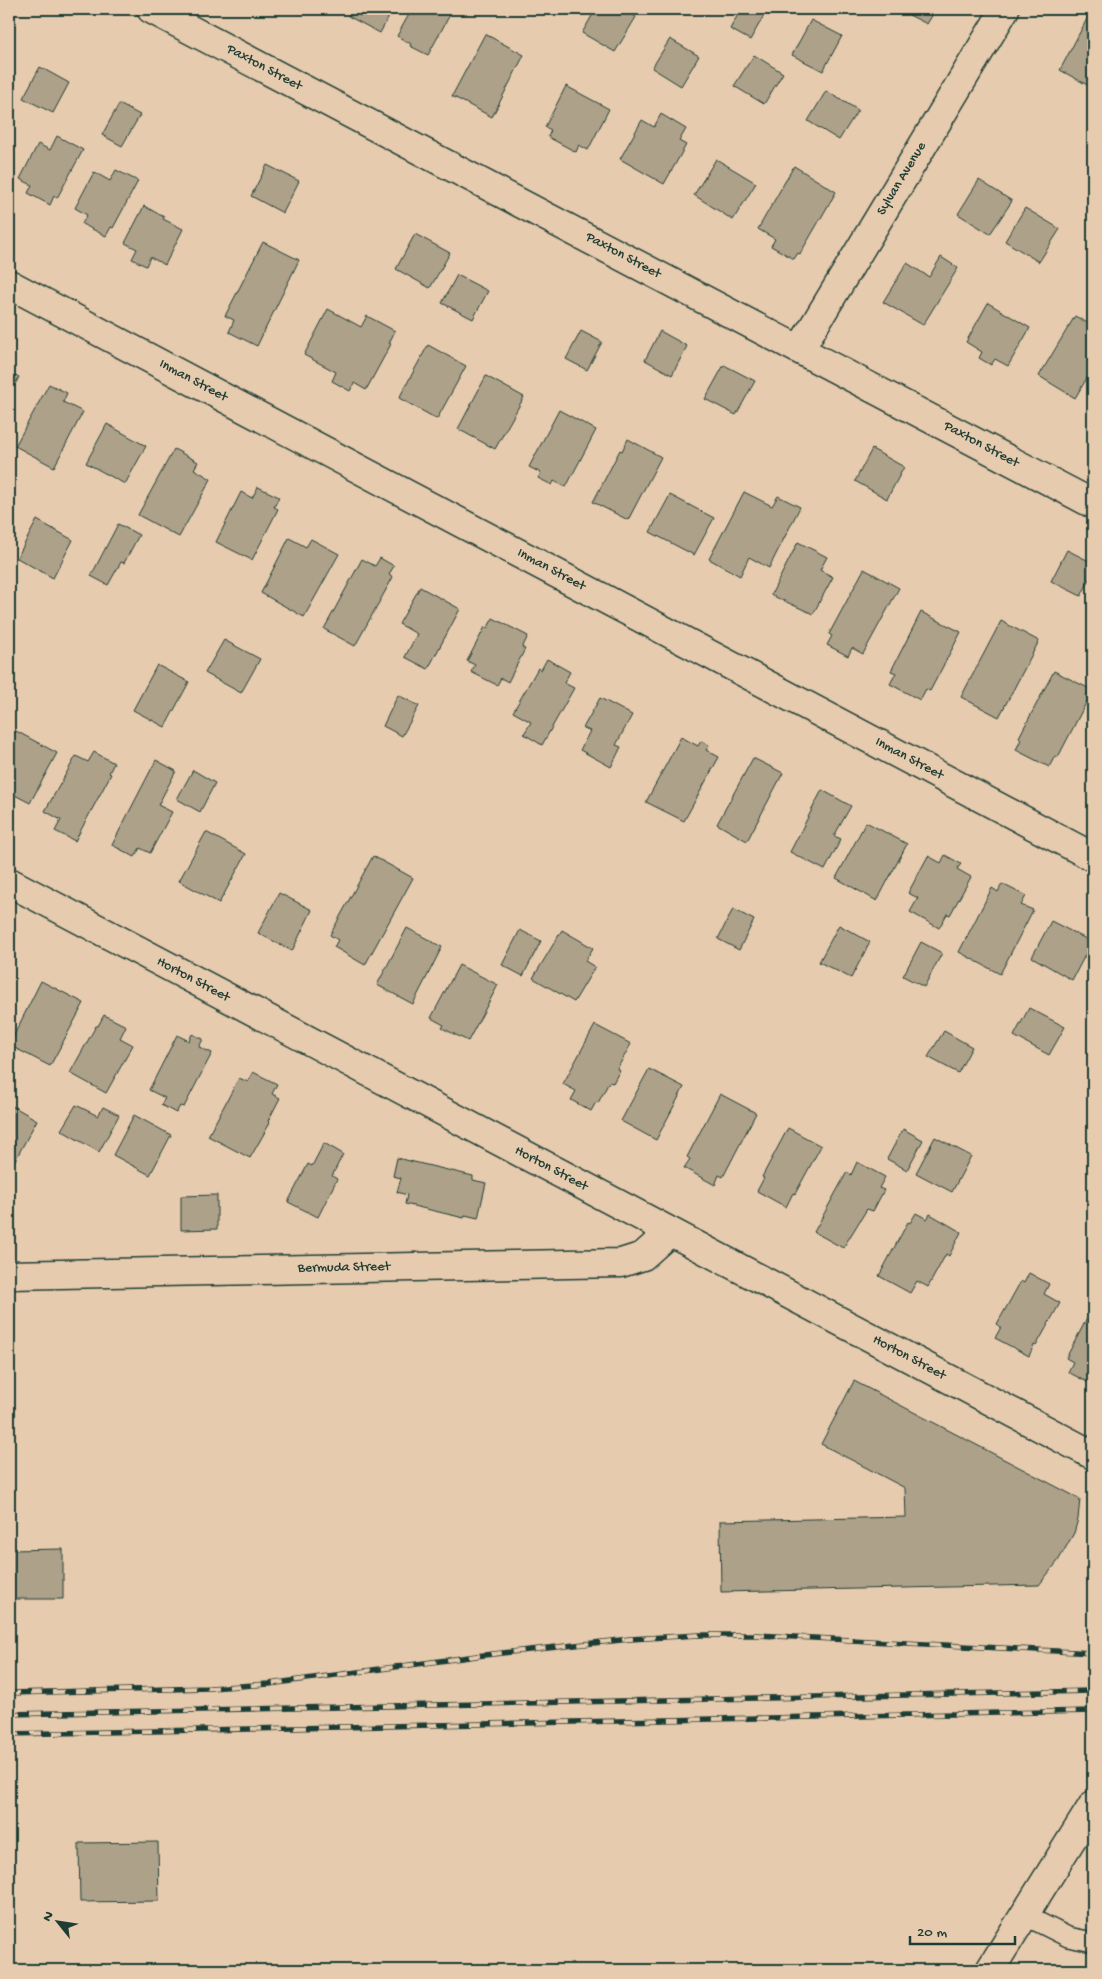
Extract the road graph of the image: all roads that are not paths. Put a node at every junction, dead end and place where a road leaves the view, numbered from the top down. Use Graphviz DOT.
graph roads {
  1 [pos="151,9"];
  2 [pos="1005,9"];
  3 [pos="9,284"];
  4 [pos="800,349"];
  5 [pos="1093,504"];
  6 [pos="1093,857"];
  7 [pos="9,882"];
  8 [pos="670,1232"];
  9 [pos="9,1275"];
  10 [pos="1093,1455"];
  11 [pos="1093,1805"];
  12 [pos="1024,1915"];
  13 [pos="1093,1942"];
  14 [pos="990,1970"];
  1 -- 4 [label="street, Paxton Street"];
  2 -- 4 [label="street, Sylvan Avenue"];
  3 -- 6 [label="street, Inman Street"];
  4 -- 5 [label="street, Paxton Street"];
  7 -- 8 [label="street, Horton Street"];
  8 -- 9 [label="street, Bermuda Street"];
  8 -- 10 [label="street, Horton Street"];
  11 -- 12 [label="street"];
  12 -- 13 [label="lane"];
  12 -- 14 [label="street"];
}
